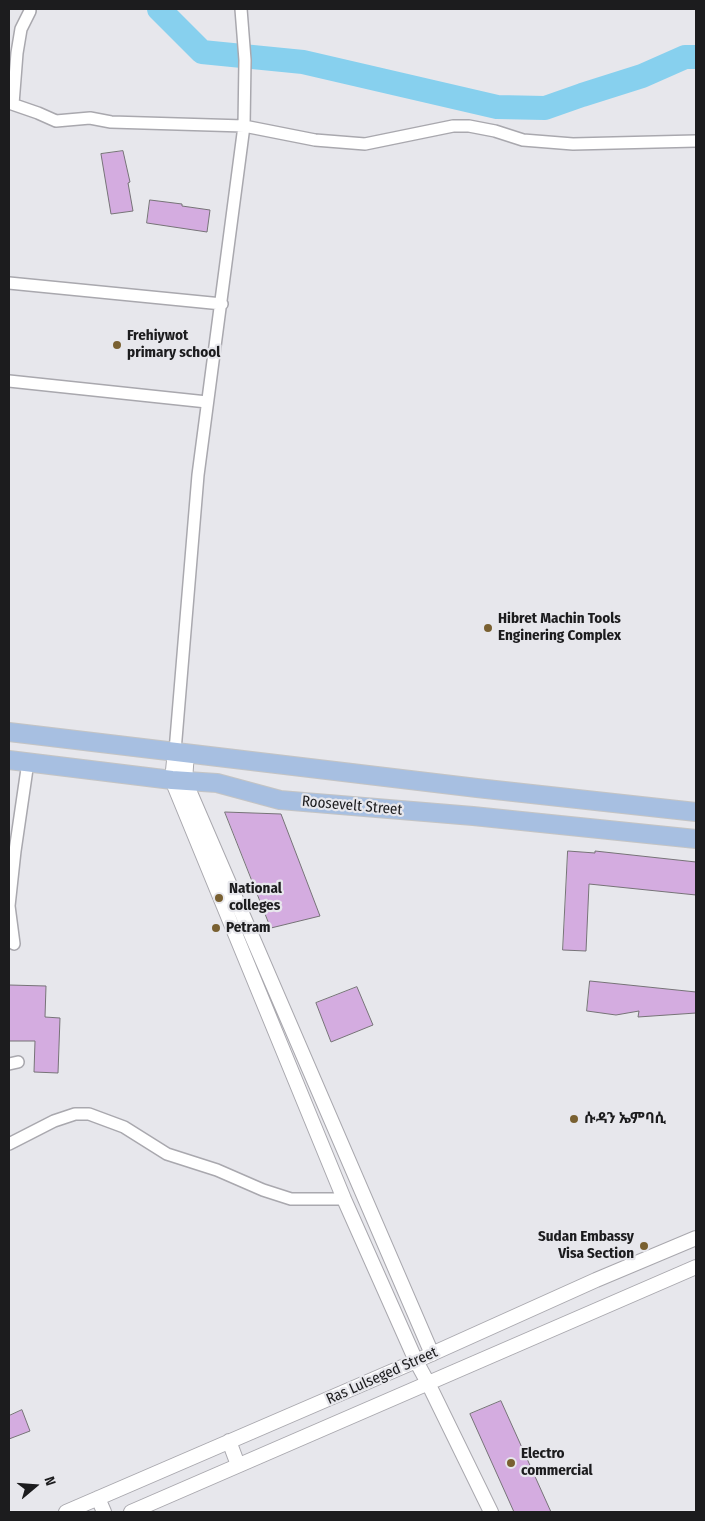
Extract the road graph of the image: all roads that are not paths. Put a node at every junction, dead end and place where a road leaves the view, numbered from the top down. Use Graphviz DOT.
graph roads {
  1 [pos="241,9"];
  2 [pos="30,11"];
  3 [pos="11,103"];
  4 [pos="244,126"];
  5 [pos="696,141"];
  6 [pos="9,283"];
  7 [pos="222,304"];
  8 [pos="9,381"];
  9 [pos="207,402"];
  10 [pos="9,732"];
  11 [pos="181,752"];
  12 [pos="9,760"];
  13 [pos="28,762"];
  14 [pos="178,780"];
  15 [pos="696,812"];
  16 [pos="696,839"];
  17 [pos="12,851"];
  18 [pos="14,944"];
  19 [pos="9,1144"];
  20 [pos="344,1199"];
  21 [pos="696,1238"];
  22 [pos="696,1267"];
  23 [pos="432,1354"];
  24 [pos="416,1361"];
  25 [pos="428,1383"];
  26 [pos="229,1441"];
  27 [pos="238,1466"];
  28 [pos="98,1498"];
  29 [pos="66,1512"];
  30 [pos="104,1512"];
  31 [pos="131,1512"];
  32 [pos="491,1512"];
  1 -- 4 [label="street"];
  2 -- 3 [label="street"];
  3 -- 4 [label="street"];
  4 -- 5 [label="street"];
  4 -- 7 [label="street"];
  6 -- 7 [label="street"];
  7 -- 9 [label="street"];
  8 -- 9 [label="street"];
  9 -- 11 [label="street"];
  10 -- 11 [label="main road, Roosevelt Street"];
  11 -- 14 [label="street"];
  11 -- 15 [label="main road, Roosevelt Street"];
  12 -- 13 [label="main road, Roosevelt Street"];
  13 -- 14 [label="main road, Roosevelt Street"];
  13 -- 17 [label="street"];
  14 -- 16 [label="main road, Roosevelt Street"];
  14 -- 20 [label="street"];
  14 -- 23 [label="street"];
  17 -- 18 [label="street"];
  19 -- 20 [label="street"];
  20 -- 24 [label="street"];
  21 -- 23 [label="street, Ras Lulseged Street"];
  22 -- 25 [label="street, Ras Lulseged Street"];
  23 -- 24 [label="street, Ras Lulseged Street"];
  24 -- 25 [label="street"];
  24 -- 26 [label="street, Ras Lulseged Street"];
  25 -- 27 [label="street, Ras Lulseged Street"];
  25 -- 32 [label="street"];
  26 -- 27 [label="street"];
  26 -- 28 [label="street, Ras Lulseged Street"];
  27 -- 31 [label="street, Ras Lulseged Street"];
  28 -- 29 [label="street, Ras Lulseged Street"];
  28 -- 30 [label="street"];
}
